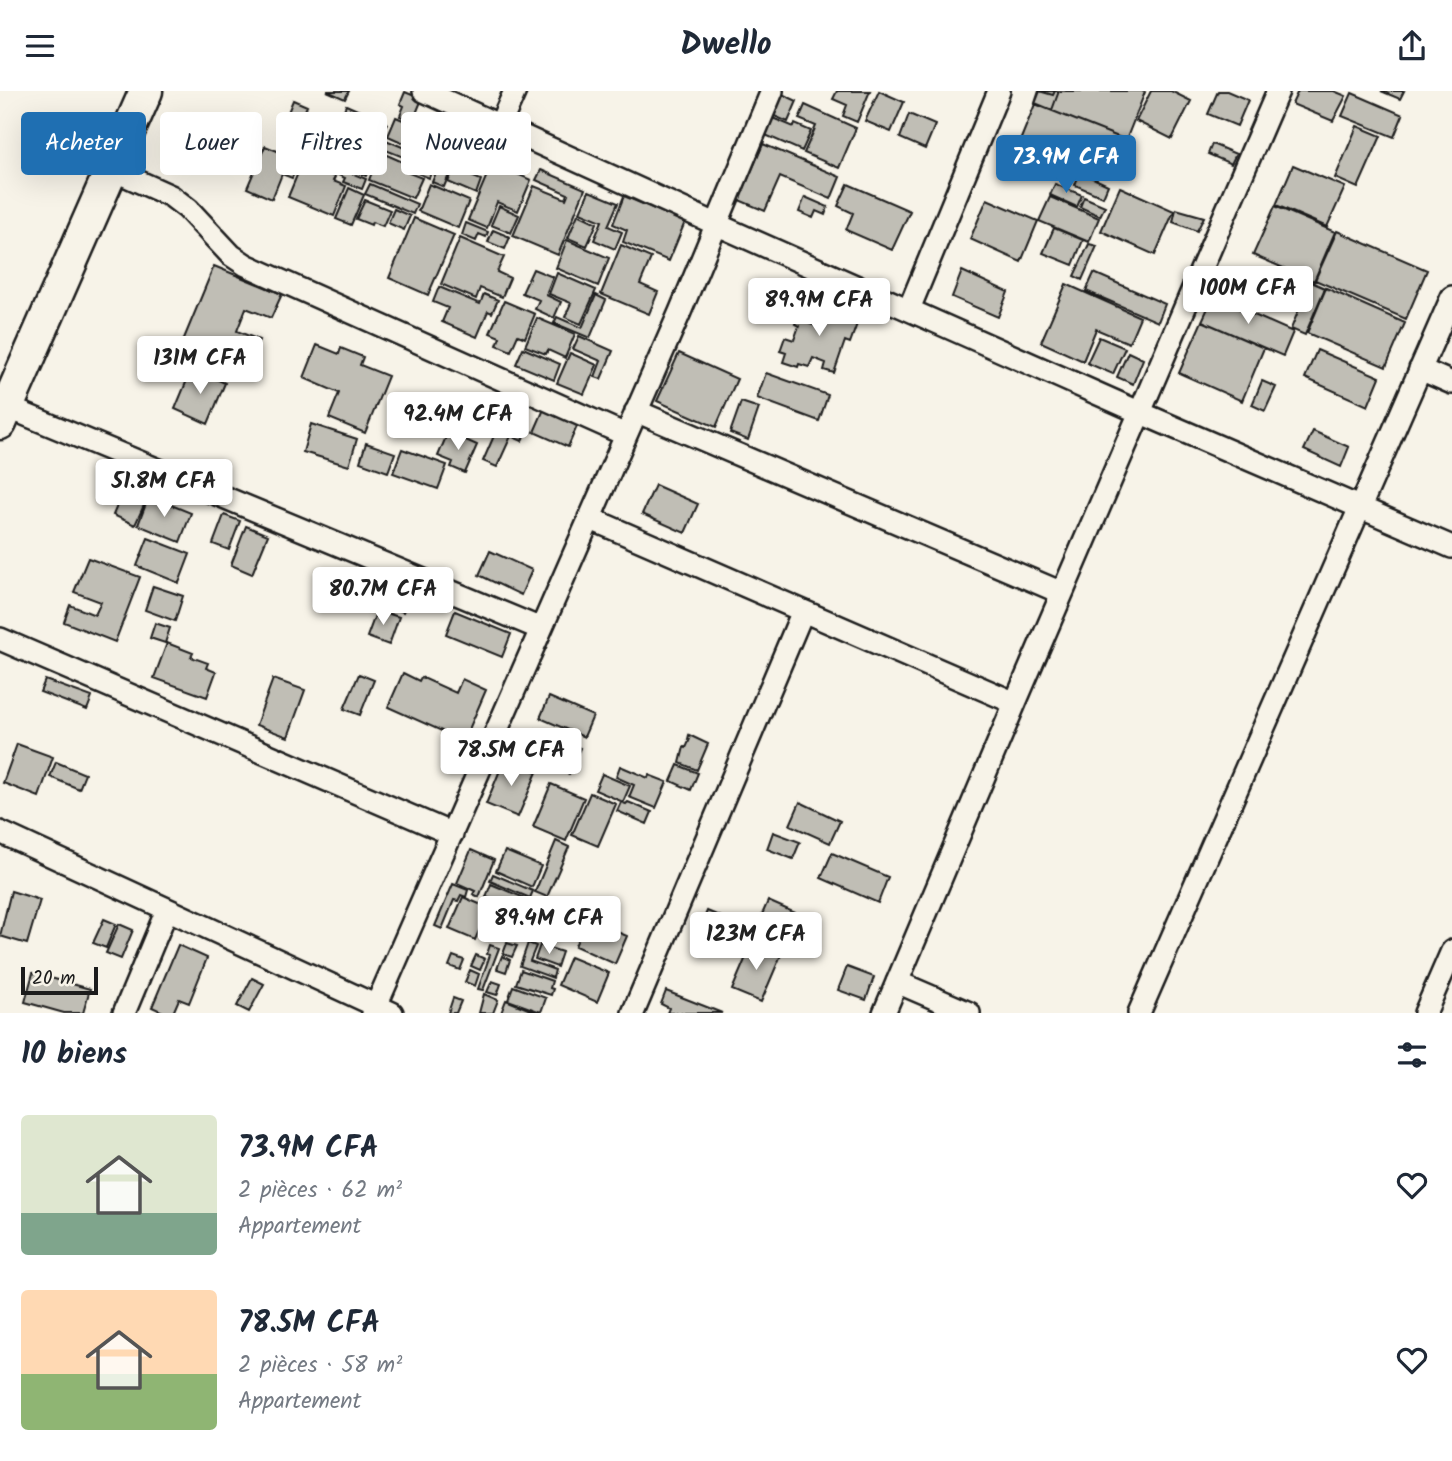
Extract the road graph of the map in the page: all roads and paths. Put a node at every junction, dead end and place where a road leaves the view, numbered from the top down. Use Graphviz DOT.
graph roads {
  1 [pos="146,91"];
  2 [pos="424,91"];
  3 [pos="515,91"];
  4 [pos="772,91"];
  5 [pos="999,91"];
  6 [pos="1278,91"];
  7 [pos="137,112"];
  8 [pos="468,112"];
  9 [pos="506,112"];
  10 [pos="531,141"];
  11 [pos="108,175"];
  12 [pos="124,175"];
  13 [pos="718,225"];
  14 [pos="1452,297"];
  15 [pos="909,309"];
  16 [pos="1420,369"];
  17 [pos="1452,383"];
  18 [pos="636,411"];
  19 [pos="2,412"];
  20 [pos="1141,413"];
  21 [pos="626,435"];
  22 [pos="1360,509"];
  23 [pos="589,518"];
  24 [pos="1452,547"];
  25 [pos="1062,593"];
  26 [pos="803,611"];
  27 [pos="541,629"];
  28 [pos="0,639"];
  29 [pos="1015,703"];
  30 [pos="0,832"];
  31 [pos="452,834"];
  32 [pos="167,910"];
  33 [pos="1452,951"];
  34 [pos="897,982"];
  35 [pos="380,1011"];
  36 [pos="124,1013"];
  37 [pos="633,1013"];
  38 [pos="884,1013"];
  39 [pos="969,1013"];
  40 [pos="1139,1013"];
  41 [pos="1425,1013"];
  1 -- 7 [label="main road"];
  2 -- 8 [label="street"];
  3 -- 9 [label="street"];
  4 -- 13 [label="street"];
  5 -- 15 [label="street"];
  6 -- 20 [label="street"];
  10 -- 13 [label="street"];
  11 -- 19 [label="main road"];
  12 -- 21 [label="street"];
  13 -- 15 [label="street"];
  13 -- 18 [label="street"];
  14 -- 16 [label="street"];
  15 -- 20 [label="street"];
  16 -- 17 [label="street"];
  16 -- 22 [label="street"];
  18 -- 21 [label="street"];
  18 -- 25 [label="street"];
  19 -- 27 [label="street"];
  20 -- 22 [label="street"];
  20 -- 25 [label="street"];
  21 -- 23 [label="street"];
  22 -- 24 [label="street"];
  22 -- 40 [label="street"];
  23 -- 26 [label="street"];
  23 -- 27 [label="street"];
  25 -- 29 [label="street"];
  26 -- 29 [label="street"];
  26 -- 37 [label="street"];
  27 -- 31 [label="street"];
  28 -- 31 [label="street"];
  29 -- 34 [label="street"];
  30 -- 32 [label="street"];
  31 -- 35 [label="street"];
  32 -- 35 [label="street"];
  32 -- 36 [label="street"];
  33 -- 41 [label="street"];
  34 -- 38 [label="street"];
  34 -- 39 [label="street"];
}
